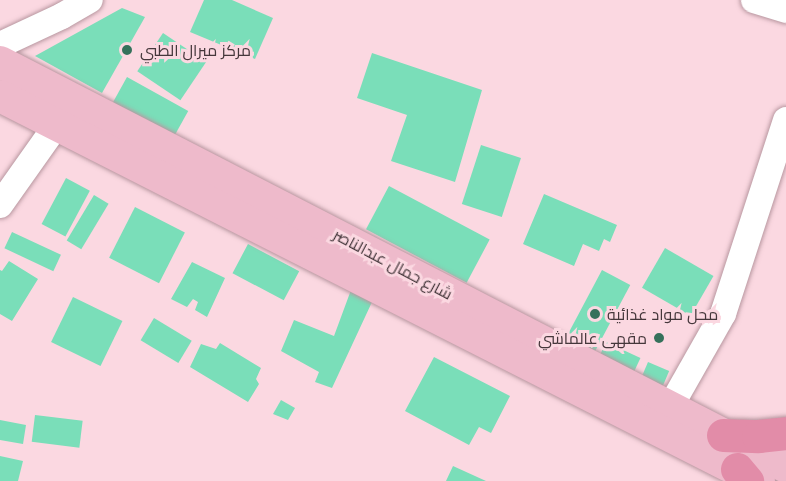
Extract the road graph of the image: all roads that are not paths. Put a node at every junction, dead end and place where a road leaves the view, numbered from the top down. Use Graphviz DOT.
graph roads {
  1 [pos="90,0"];
  2 [pos="754,0"];
  3 [pos="786,10"];
  4 [pos="0,45"];
  5 [pos="0,62"];
  6 [pos="0,96"];
  7 [pos="786,120"];
  8 [pos="56,126"];
  9 [pos="0,205"];
  10 [pos="669,409"];
  11 [pos="786,433"];
  12 [pos="723,435"];
  13 [pos="786,467"];
  14 [pos="748,477"];
  1 -- 4 [label="street"];
  2 -- 3 [label="street"];
  5 -- 10 [label="main road, شارع جمال عبدالناصر"];
  6 -- 8 [label="main road, شارع جمال عبدالناصر"];
  7 -- 10 [label="street"];
  8 -- 9 [label="street"];
  8 -- 14 [label="main road, شارع جمال عبدالناصر"];
  10 -- 12 [label="main road, شارع جمال عبدالناصر"];
  11 -- 12 [label="highway"];
  12 -- 13 [label="main road, شارع جمال عبدالناصر"];
}
